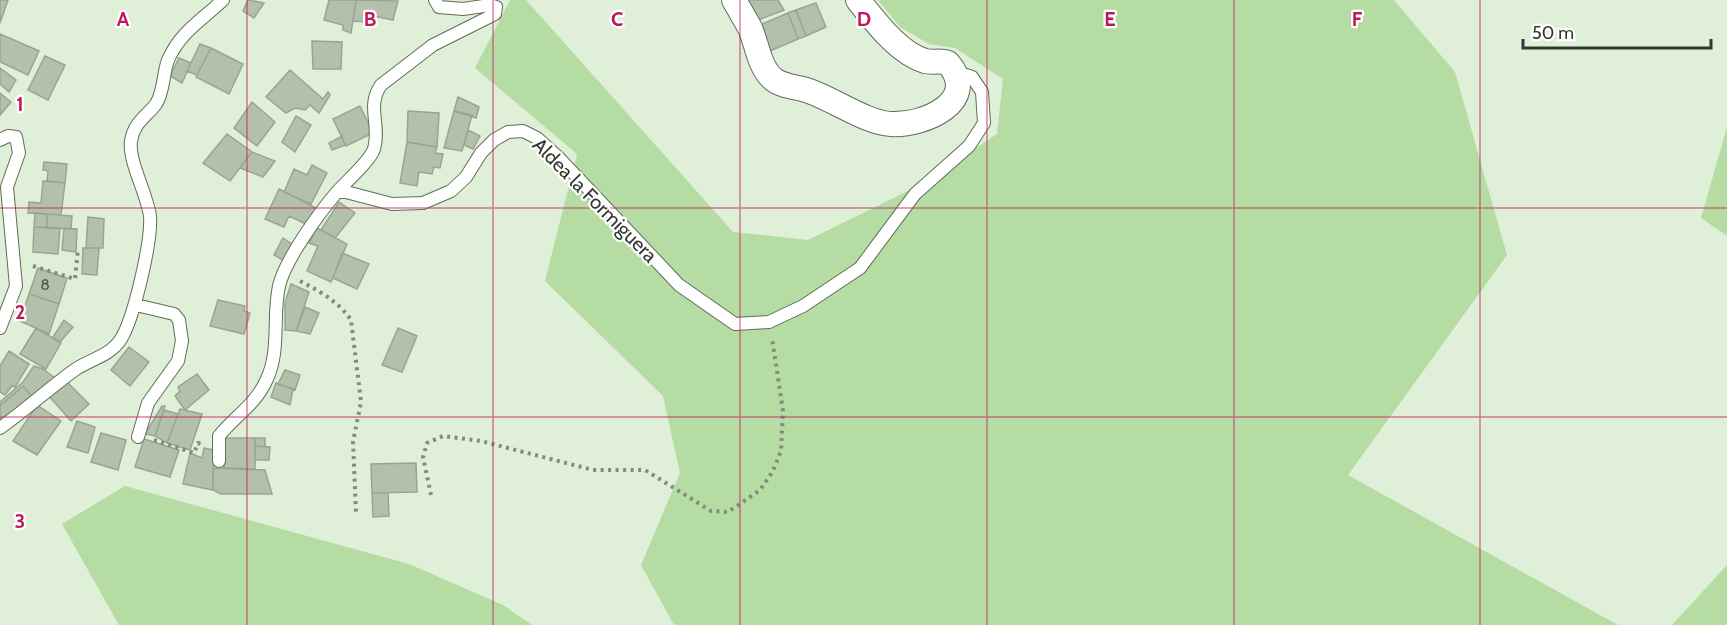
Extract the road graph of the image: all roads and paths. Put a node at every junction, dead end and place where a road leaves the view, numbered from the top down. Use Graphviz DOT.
graph roads {
  1 [pos="223,0"];
  2 [pos="435,0"];
  3 [pos="734,0"];
  4 [pos="858,0"];
  5 [pos="954,71"];
  6 [pos="0,140"];
  7 [pos="337,192"];
  8 [pos="78,249"];
  9 [pos="14,266"];
  10 [pos="285,273"];
  11 [pos="136,305"];
  12 [pos="769,322"];
  13 [pos="0,328"];
  14 [pos="0,428"];
  15 [pos="138,436"];
  16 [pos="219,455"];
  17 [pos="431,495"];
  18 [pos="356,513"];
  1 -- 11 [label="lane"];
  2 -- 7 [label="lane"];
  3 -- 5 [label="street"];
  4 -- 5 [label="street, Aldea la Formiguera"];
  5 -- 12 [label="lane, Aldea la Formiguera"];
  6 -- 9 [label="lane"];
  7 -- 10 [label="lane"];
  7 -- 12 [label="lane, Aldea la Formiguera"];
  8 -- 9 [label="path"];
  9 -- 13 [label="lane"];
  10 -- 16 [label="lane"];
  10 -- 18 [label="path"];
  11 -- 14 [label="lane"];
  11 -- 15 [label="lane"];
  12 -- 17 [label="path"];
  15 -- 16 [label="path"];
}
